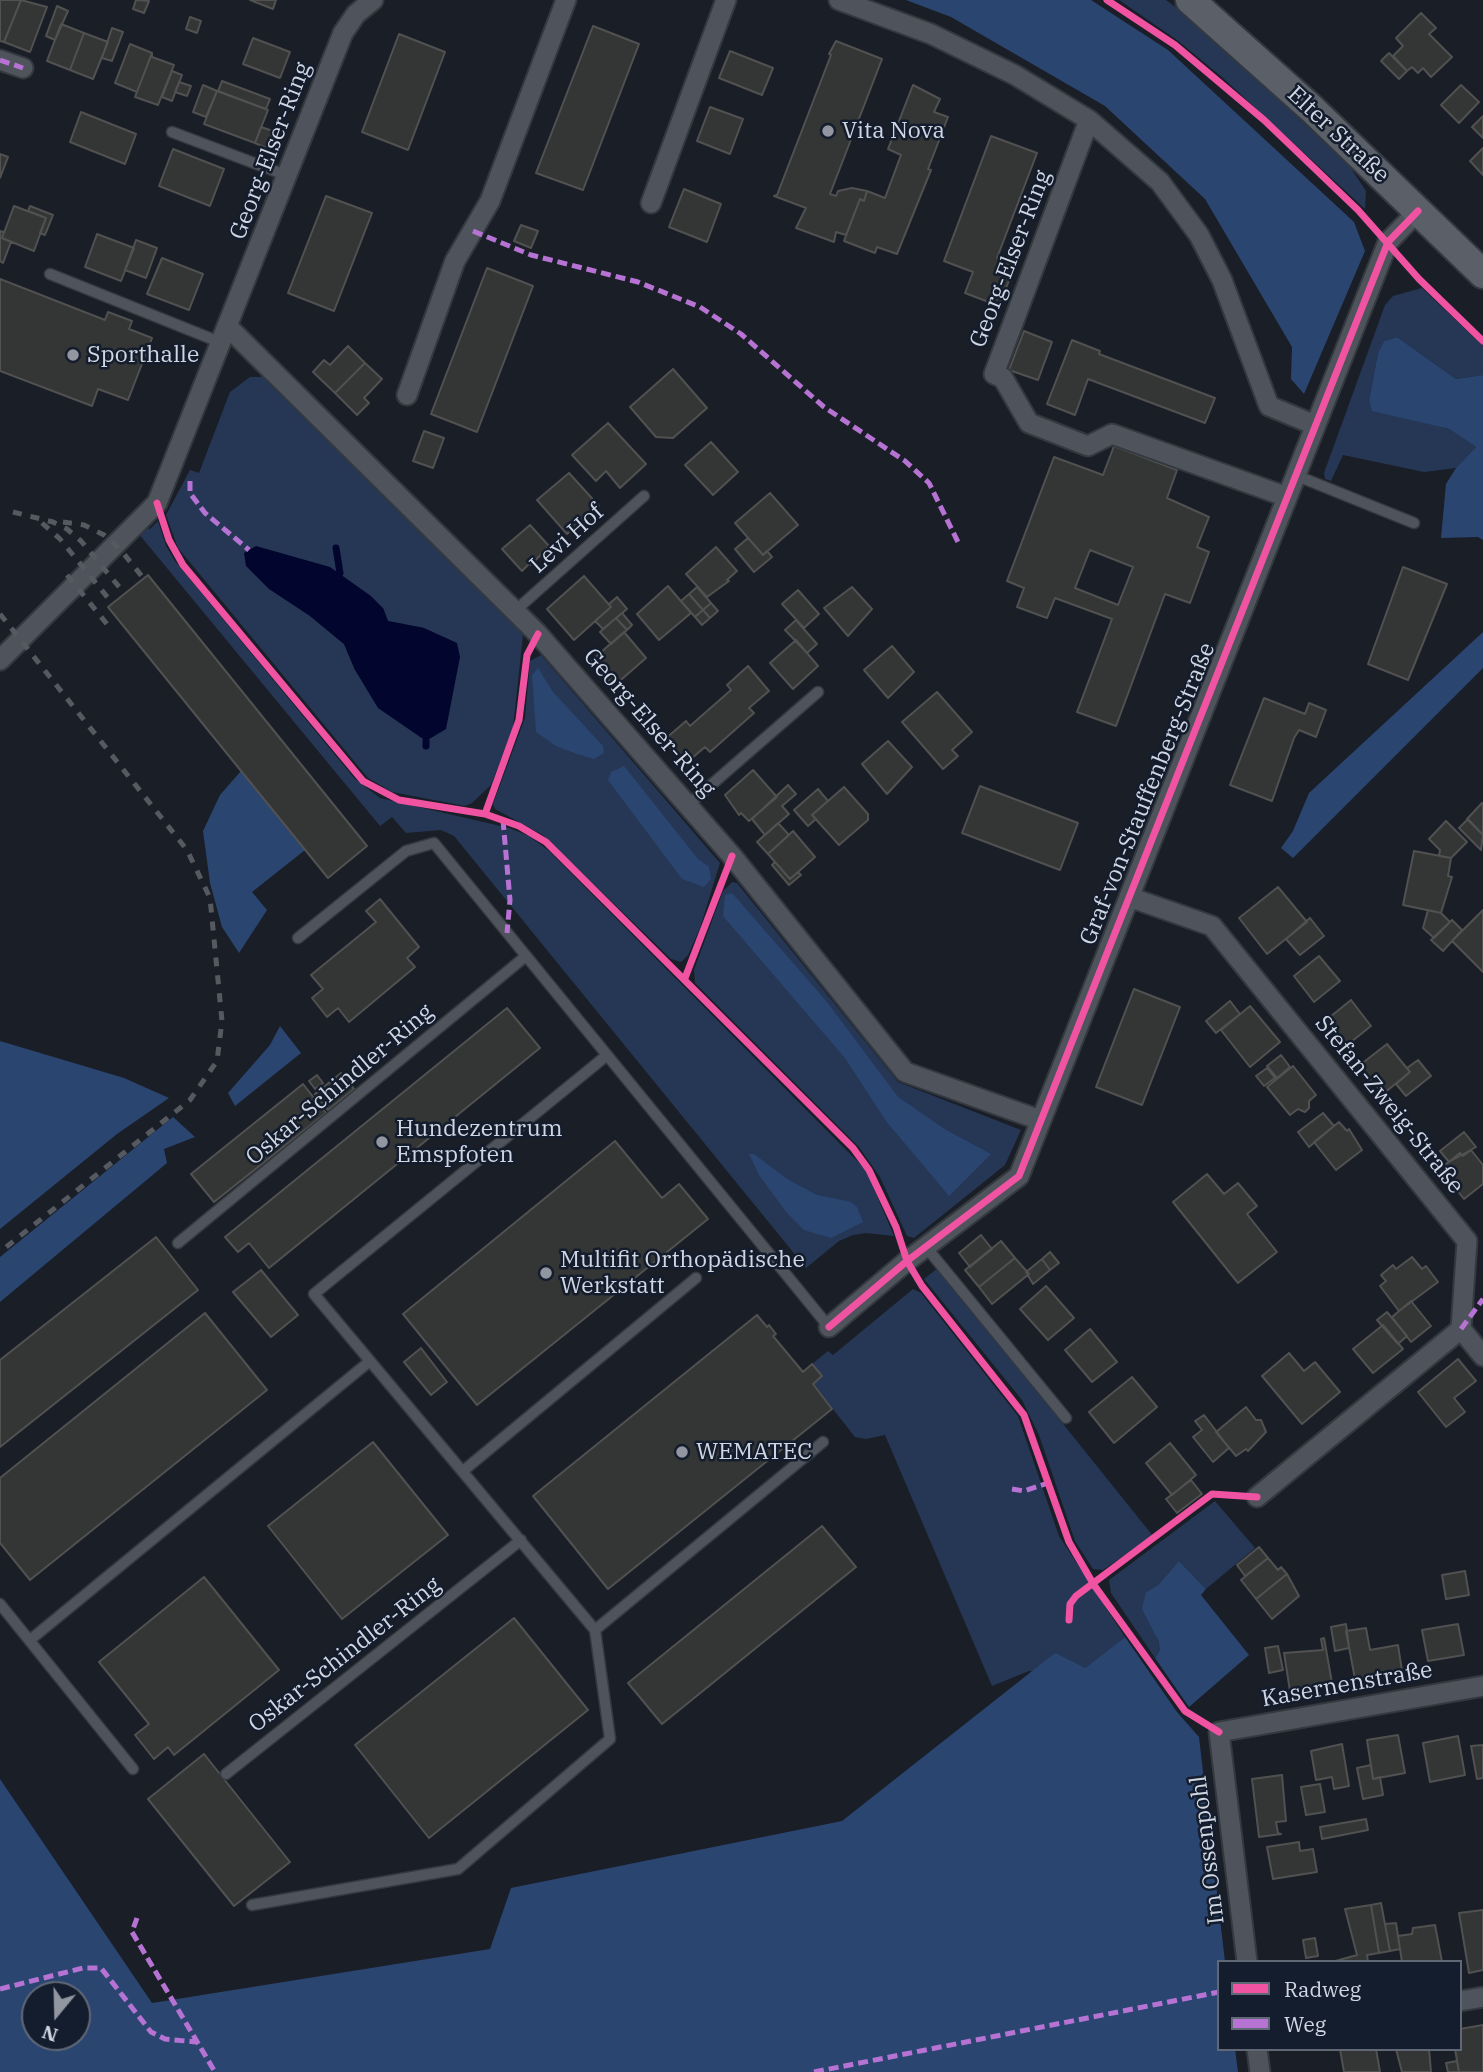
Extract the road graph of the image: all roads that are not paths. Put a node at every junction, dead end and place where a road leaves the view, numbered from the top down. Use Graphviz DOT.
graph roads {
  1 [pos="373,0"];
  2 [pos="566,0"];
  3 [pos="726,0"];
  4 [pos="839,0"];
  5 [pos="1190,0"];
  6 [pos="0,60"];
  7 [pos="23,68"];
  8 [pos="1089,120"];
  9 [pos="172,132"];
  10 [pos="288,176"];
  11 [pos="651,203"];
  12 [pos="1418,211"];
  13 [pos="50,274"];
  14 [pos="1483,274"];
  15 [pos="226,335"];
  16 [pos="407,395"];
  17 [pos="1315,425"];
  18 [pos="1295,475"];
  19 [pos="644,496"];
  20 [pos="1287,497"];
  21 [pos="1414,523"];
  22 [pos="516,610"];
  23 [pos="0,660"];
  24 [pos="818,692"];
  25 [pos="688,805"];
  26 [pos="1129,897"];
  27 [pos="298,938"];
  28 [pos="526,956"];
  29 [pos="606,1056"];
  30 [pos="1040,1120"];
  31 [pos="178,1243"];
  32 [pos="926,1247"];
  33 [pos="696,1278"];
  34 [pos="829,1328"];
  35 [pos="1461,1329"];
  36 [pos="1483,1356"];
  37 [pos="370,1361"];
  38 [pos="1066,1418"];
  39 [pos="824,1442"];
  40 [pos="463,1471"];
  41 [pos="1257,1497"];
  42 [pos="521,1540"];
  43 [pos="0,1604"];
  44 [pos="595,1630"];
  45 [pos="30,1640"];
  46 [pos="1483,1686"];
  47 [pos="1219,1732"];
  48 [pos="133,1769"];
  49 [pos="226,1774"];
  50 [pos="252,1905"];
  51 [pos="1247,1960"];
  52 [pos="1483,1997"];
  53 [pos="1462,2001"];
  54 [pos="1257,2051"];
  55 [pos="1260,2072"];
  1 -- 10 [label="street, Georg-Elser-Ring"];
  2 -- 16 [label="street"];
  3 -- 11 [label="street"];
  4 -- 8 [label="street"];
  5 -- 12 [label="main road, Elter Straße"];
  6 -- 7 [label="street"];
  8 -- 17 [label="street"];
  8 -- 20 [label="street, Georg-Elser-Ring"];
  9 -- 10 [label="lane"];
  10 -- 15 [label="street, Georg-Elser-Ring"];
  12 -- 14 [label="main road, Elter Straße"];
  12 -- 17 [label="street, Graf-von-Stauffenberg-Straße"];
  13 -- 15 [label="lane"];
  15 -- 22 [label="street, Georg-Elser-Ring"];
  15 -- 23 [label="street, Georg-Elser-Ring"];
  17 -- 18 [label="street, Graf-von-Stauffenberg-Straße"];
  18 -- 20 [label="street, Graf-von-Stauffenberg-Straße"];
  18 -- 21 [label="lane"];
  19 -- 22 [label="lane, Levi Hof"];
  20 -- 26 [label="street, Graf-von-Stauffenberg-Straße"];
  22 -- 25 [label="street, Georg-Elser-Ring"];
  24 -- 25 [label="lane"];
  25 -- 30 [label="street, Georg-Elser-Ring"];
  26 -- 30 [label="street, Graf-von-Stauffenberg-Straße"];
  26 -- 35 [label="street, Stefan-Zweig-Straße"];
  27 -- 28 [label="lane"];
  28 -- 29 [label="lane"];
  28 -- 31 [label="lane, Oskar-Schindler-Ring"];
  29 -- 34 [label="lane"];
  29 -- 37 [label="lane"];
  30 -- 32 [label="street, Graf-von-Stauffenberg-Straße"];
  32 -- 34 [label="street, Graf-von-Stauffenberg-Straße"];
  32 -- 38 [label="lane"];
  33 -- 40 [label="lane"];
  35 -- 36 [label="street"];
  35 -- 41 [label="street"];
  37 -- 40 [label="lane"];
  37 -- 45 [label="lane"];
  39 -- 44 [label="lane"];
  40 -- 42 [label="lane"];
  42 -- 44 [label="lane"];
  42 -- 49 [label="lane, Oskar-Schindler-Ring"];
  43 -- 45 [label="lane"];
  44 -- 50 [label="lane"];
  45 -- 48 [label="lane"];
  46 -- 47 [label="street, Kasernenstraße"];
  47 -- 51 [label="street, Im Ossenpohl"];
  52 -- 53 [label="street"];
  54 -- 55 [label="street"];
}
